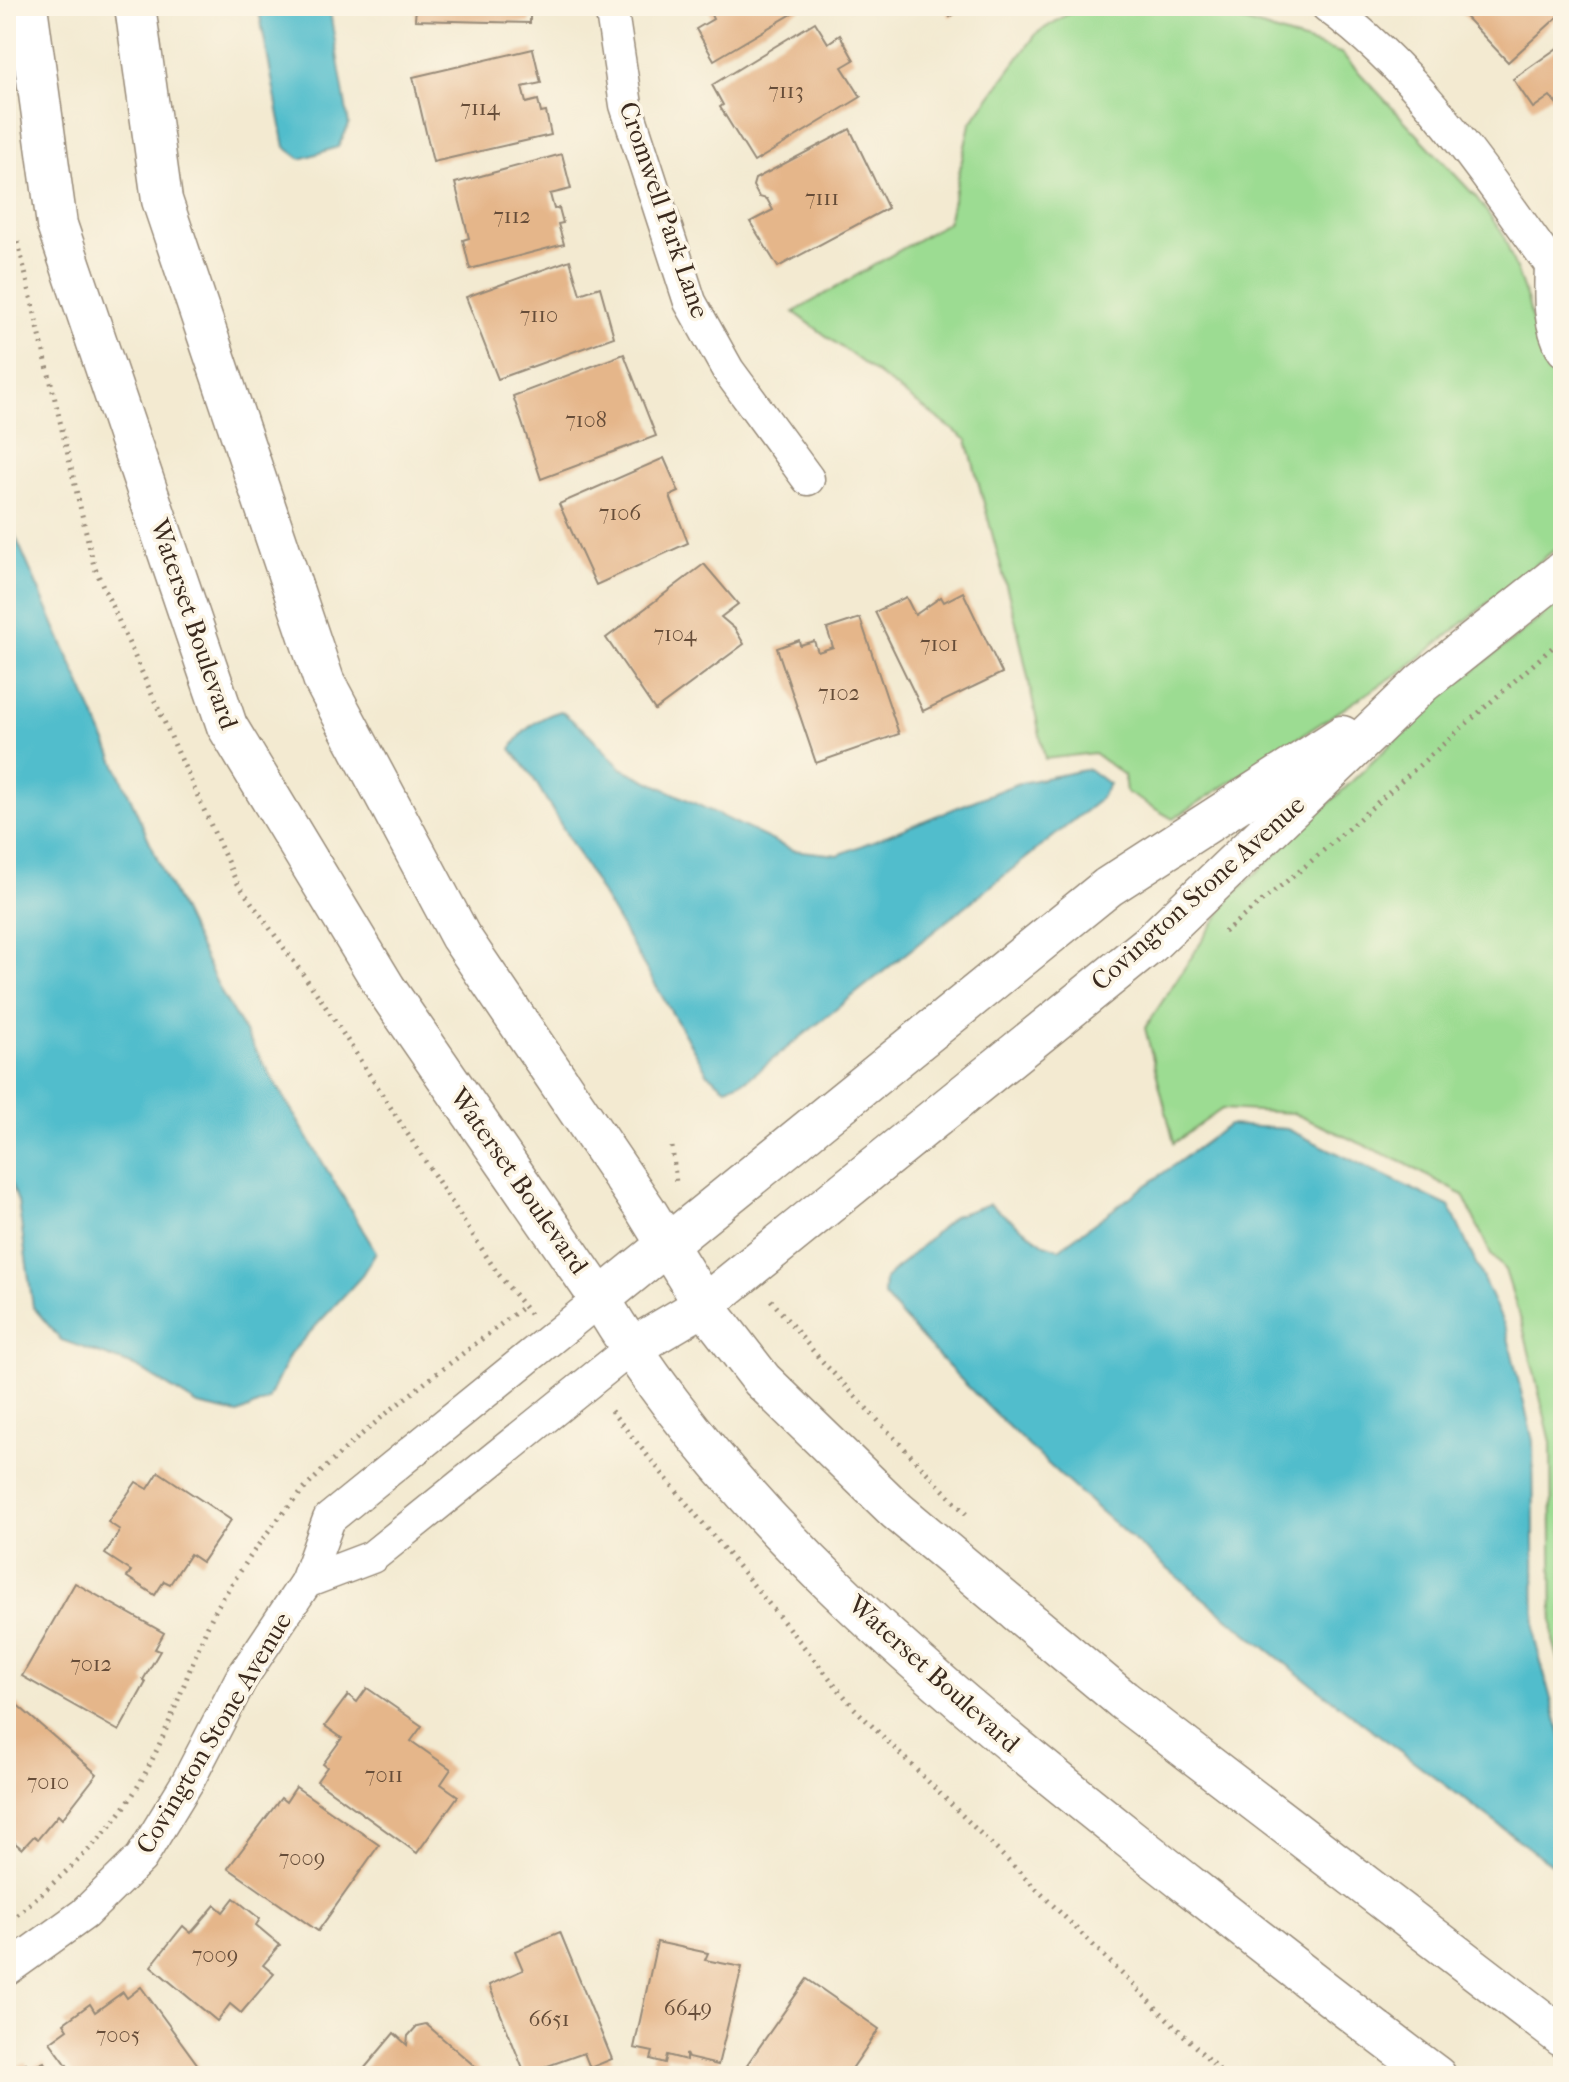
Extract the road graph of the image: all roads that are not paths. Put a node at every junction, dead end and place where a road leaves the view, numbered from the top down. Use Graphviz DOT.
graph roads {
  1 [pos="27,6"];
  2 [pos="135,6"];
  3 [pos="611,6"];
  4 [pos="1327,6"];
  5 [pos="1557,269"];
  6 [pos="1563,350"];
  7 [pos="808,479"];
  8 [pos="1563,571"];
  9 [pos="1422,683"];
  10 [pos="667,1243"];
  11 [pos="600,1299"];
  12 [pos="704,1305"];
  13 [pos="630,1349"];
  14 [pos="306,1582"];
  15 [pos="6,1970"];
  16 [pos="1563,2037"];
  17 [pos="1436,2076"];
  1 -- 11 [label="street, Waterset Boulevard"];
  2 -- 10 [label="street"];
  3 -- 7 [label="street, Cromwell Park Lane"];
  4 -- 5 [label="street"];
  5 -- 6 [label="street"];
  8 -- 9 [label="street, Covington Stone Avenue"];
  9 -- 10 [label="street, Covington Stone Avenue"];
  9 -- 12 [label="street, Covington Stone Avenue"];
  10 -- 11 [label="street, Covington Stone Avenue"];
  10 -- 12 [label="street"];
  11 -- 13 [label="street, Waterset Boulevard"];
  11 -- 14 [label="street, Covington Stone Avenue"];
  12 -- 13 [label="street, Covington Stone Avenue"];
  12 -- 16 [label="street"];
  13 -- 14 [label="street, Covington Stone Avenue"];
  13 -- 17 [label="street, Waterset Boulevard"];
  14 -- 15 [label="street, Covington Stone Avenue"];
}
